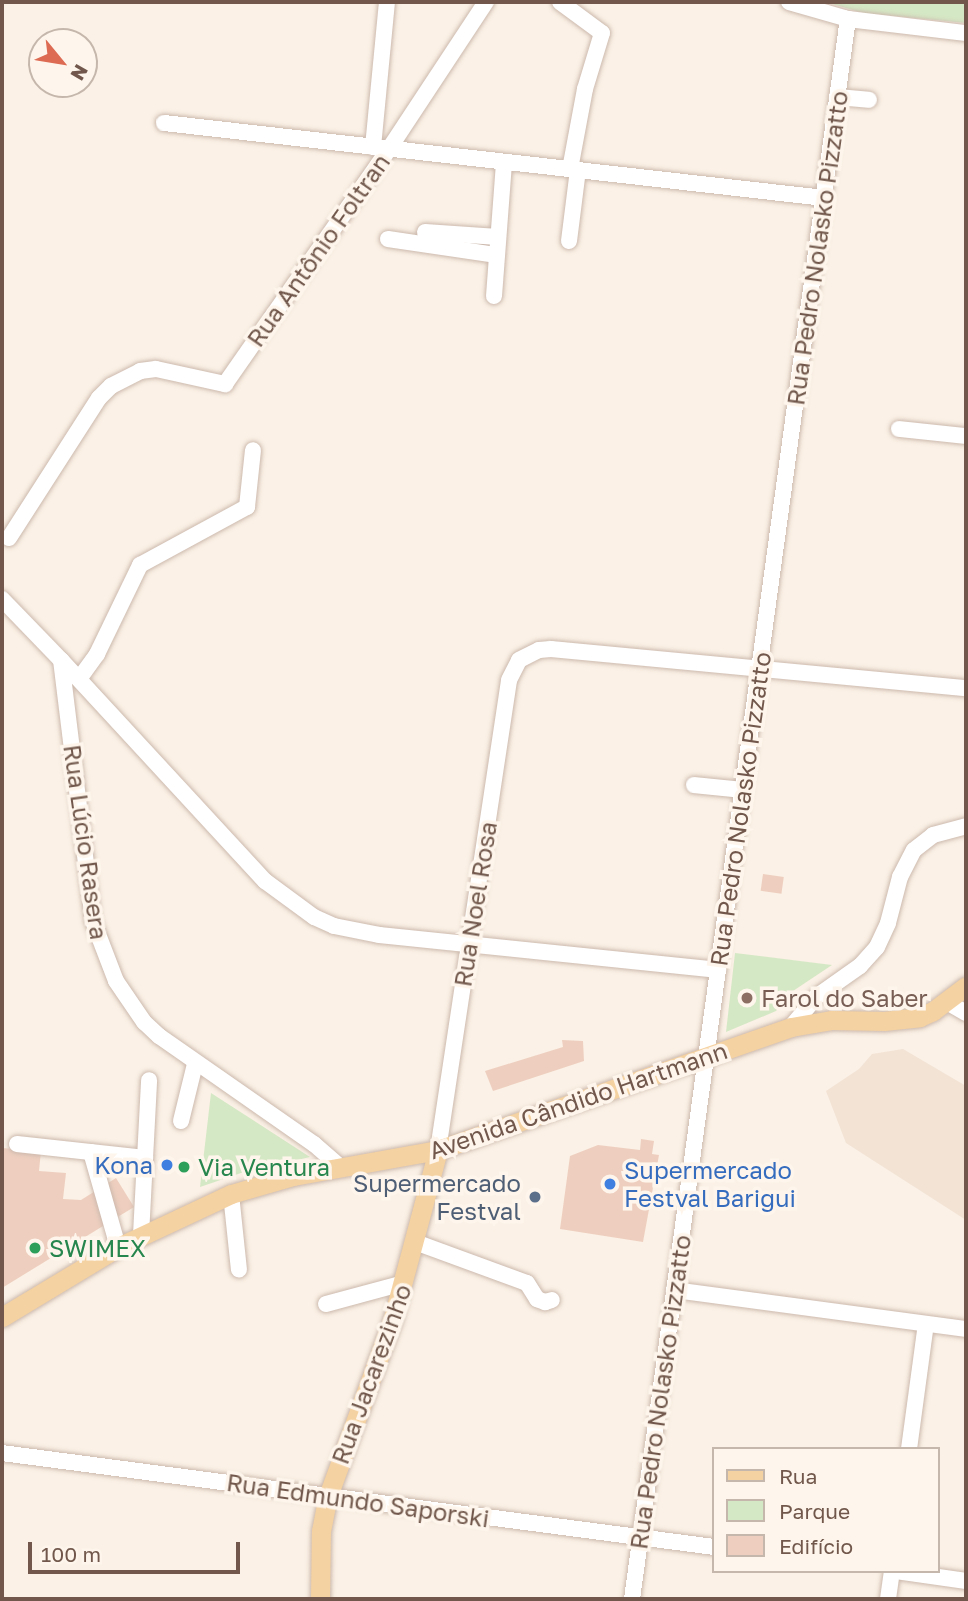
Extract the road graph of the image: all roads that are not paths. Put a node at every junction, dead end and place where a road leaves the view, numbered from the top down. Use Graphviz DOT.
graph roads {
  1 [pos="387,2"];
  2 [pos="486,2"];
  3 [pos="559,2"];
  4 [pos="789,2"];
  5 [pos="848,19"];
  6 [pos="966,33"];
  7 [pos="837,97"];
  8 [pos="869,100"];
  9 [pos="164,123"];
  10 [pos="381,148"];
  11 [pos="504,162"];
  12 [pos="574,170"];
  13 [pos="824,198"];
  14 [pos="425,232"];
  15 [pos="498,237"];
  16 [pos="388,239"];
  17 [pos="569,240"];
  18 [pos="496,255"];
  19 [pos="494,296"];
  20 [pos="899,429"];
  21 [pos="966,436"];
  22 [pos="253,450"];
  23 [pos="9,538"];
  24 [pos="2,599"];
  25 [pos="61,660"];
  26 [pos="759,669"];
  27 [pos="79,679"];
  28 [pos="966,688"];
  29 [pos="694,785"];
  30 [pos="743,790"];
  31 [pos="966,826"];
  32 [pos="469,944"];
  33 [pos="718,971"];
  34 [pos="966,986"];
  35 [pos="947,1002"];
  36 [pos="966,1013"];
  37 [pos="791,1027"];
  38 [pos="706,1057"];
  39 [pos="195,1064"];
  40 [pos="149,1080"];
  41 [pos="181,1121"];
  42 [pos="17,1144"];
  43 [pos="438,1150"];
  44 [pos="91,1152"];
  45 [pos="145,1158"];
  46 [pos="340,1167"];
  47 [pos="230,1194"];
  48 [pos="141,1235"];
  49 [pos="415,1242"];
  50 [pos="118,1247"];
  51 [pos="240,1270"];
  52 [pos="404,1283"];
  53 [pos="674,1290"];
  54 [pos="552,1300"];
  55 [pos="326,1304"];
  56 [pos="2,1317"];
  57 [pos="926,1324"];
  58 [pos="966,1329"];
  59 [pos="909,1447"];
  60 [pos="2,1453"];
  61 [pos="328,1496"];
  62 [pos="640,1538"];
  63 [pos="712,1547"];
  64 [pos="894,1573"];
  65 [pos="908,1573"];
  66 [pos="966,1581"];
  67 [pos="320,1599"];
  68 [pos="632,1599"];
  69 [pos="888,1599"];
  1 -- 10 [label="street"];
  2 -- 10 [label="street, Rua Antônio Foltran"];
  3 -- 12 [label="street"];
  4 -- 5 [label="street"];
  5 -- 6 [label="street"];
  5 -- 7 [label="street, Rua Pedro Nolasko Pizzatto"];
  7 -- 8 [label="street"];
  7 -- 13 [label="street, Rua Pedro Nolasko Pizzatto"];
  9 -- 10 [label="street"];
  10 -- 11 [label="street"];
  10 -- 23 [label="street, Rua Antônio Foltran"];
  11 -- 12 [label="street"];
  11 -- 15 [label="street"];
  12 -- 13 [label="street"];
  12 -- 17 [label="street"];
  13 -- 26 [label="street, Rua Pedro Nolasko Pizzatto"];
  14 -- 15 [label="street"];
  15 -- 18 [label="street"];
  16 -- 18 [label="street"];
  18 -- 19 [label="street"];
  20 -- 21 [label="street"];
  22 -- 27 [label="street"];
  24 -- 25 [label="street"];
  25 -- 27 [label="street"];
  25 -- 39 [label="street, Rua Lúcio Rasera"];
  26 -- 28 [label="street"];
  26 -- 30 [label="street, Rua Pedro Nolasko Pizzatto"];
  26 -- 32 [label="street, Rua Noel Rosa"];
  27 -- 32 [label="street"];
  29 -- 30 [label="street"];
  30 -- 33 [label="street, Rua Pedro Nolasko Pizzatto"];
  31 -- 37 [label="street"];
  32 -- 33 [label="street"];
  32 -- 43 [label="street, Rua Noel Rosa"];
  33 -- 38 [label="street, Rua Pedro Nolasko Pizzatto"];
  34 -- 35 [label="main road, Avenida Cândido Hartmann"];
  35 -- 36 [label="street"];
  35 -- 37 [label="main road, Avenida Cândido Hartmann"];
  37 -- 38 [label="main road, Avenida Cândido Hartmann"];
  38 -- 43 [label="main road, Avenida Cândido Hartmann"];
  38 -- 53 [label="street, Rua Pedro Nolasko Pizzatto"];
  39 -- 41 [label="street"];
  39 -- 46 [label="street, Rua Lúcio Rasera"];
  40 -- 45 [label="street"];
  42 -- 44 [label="street"];
  43 -- 46 [label="main road, Avenida Cândido Hartmann"];
  43 -- 49 [label="main road, Rua Jacarezinho"];
  44 -- 45 [label="street"];
  44 -- 50 [label="street"];
  45 -- 48 [label="street"];
  46 -- 47 [label="main road, Avenida Cândido Hartmann"];
  47 -- 48 [label="main road, Avenida Cândido Hartmann"];
  47 -- 51 [label="street"];
  48 -- 50 [label="main road, Avenida Cândido Hartmann"];
  49 -- 52 [label="main road, Rua Jacarezinho"];
  49 -- 54 [label="street"];
  50 -- 56 [label="main road, Avenida Cândido Hartmann"];
  52 -- 55 [label="street"];
  52 -- 61 [label="main road, Rua Jacarezinho"];
  53 -- 57 [label="street"];
  53 -- 62 [label="street, Rua Pedro Nolasko Pizzatto"];
  57 -- 58 [label="street"];
  57 -- 59 [label="street"];
  60 -- 61 [label="street, Rua Edmundo Saporski"];
  61 -- 62 [label="street, Rua Edmundo Saporski"];
  61 -- 67 [label="main road, Rua Jacarezinho"];
  62 -- 63 [label="street, Rua Edmundo Saporski"];
  62 -- 68 [label="street, Rua Pedro Nolasko Pizzatto"];
  64 -- 69 [label="street"];
  65 -- 66 [label="street"];
}
